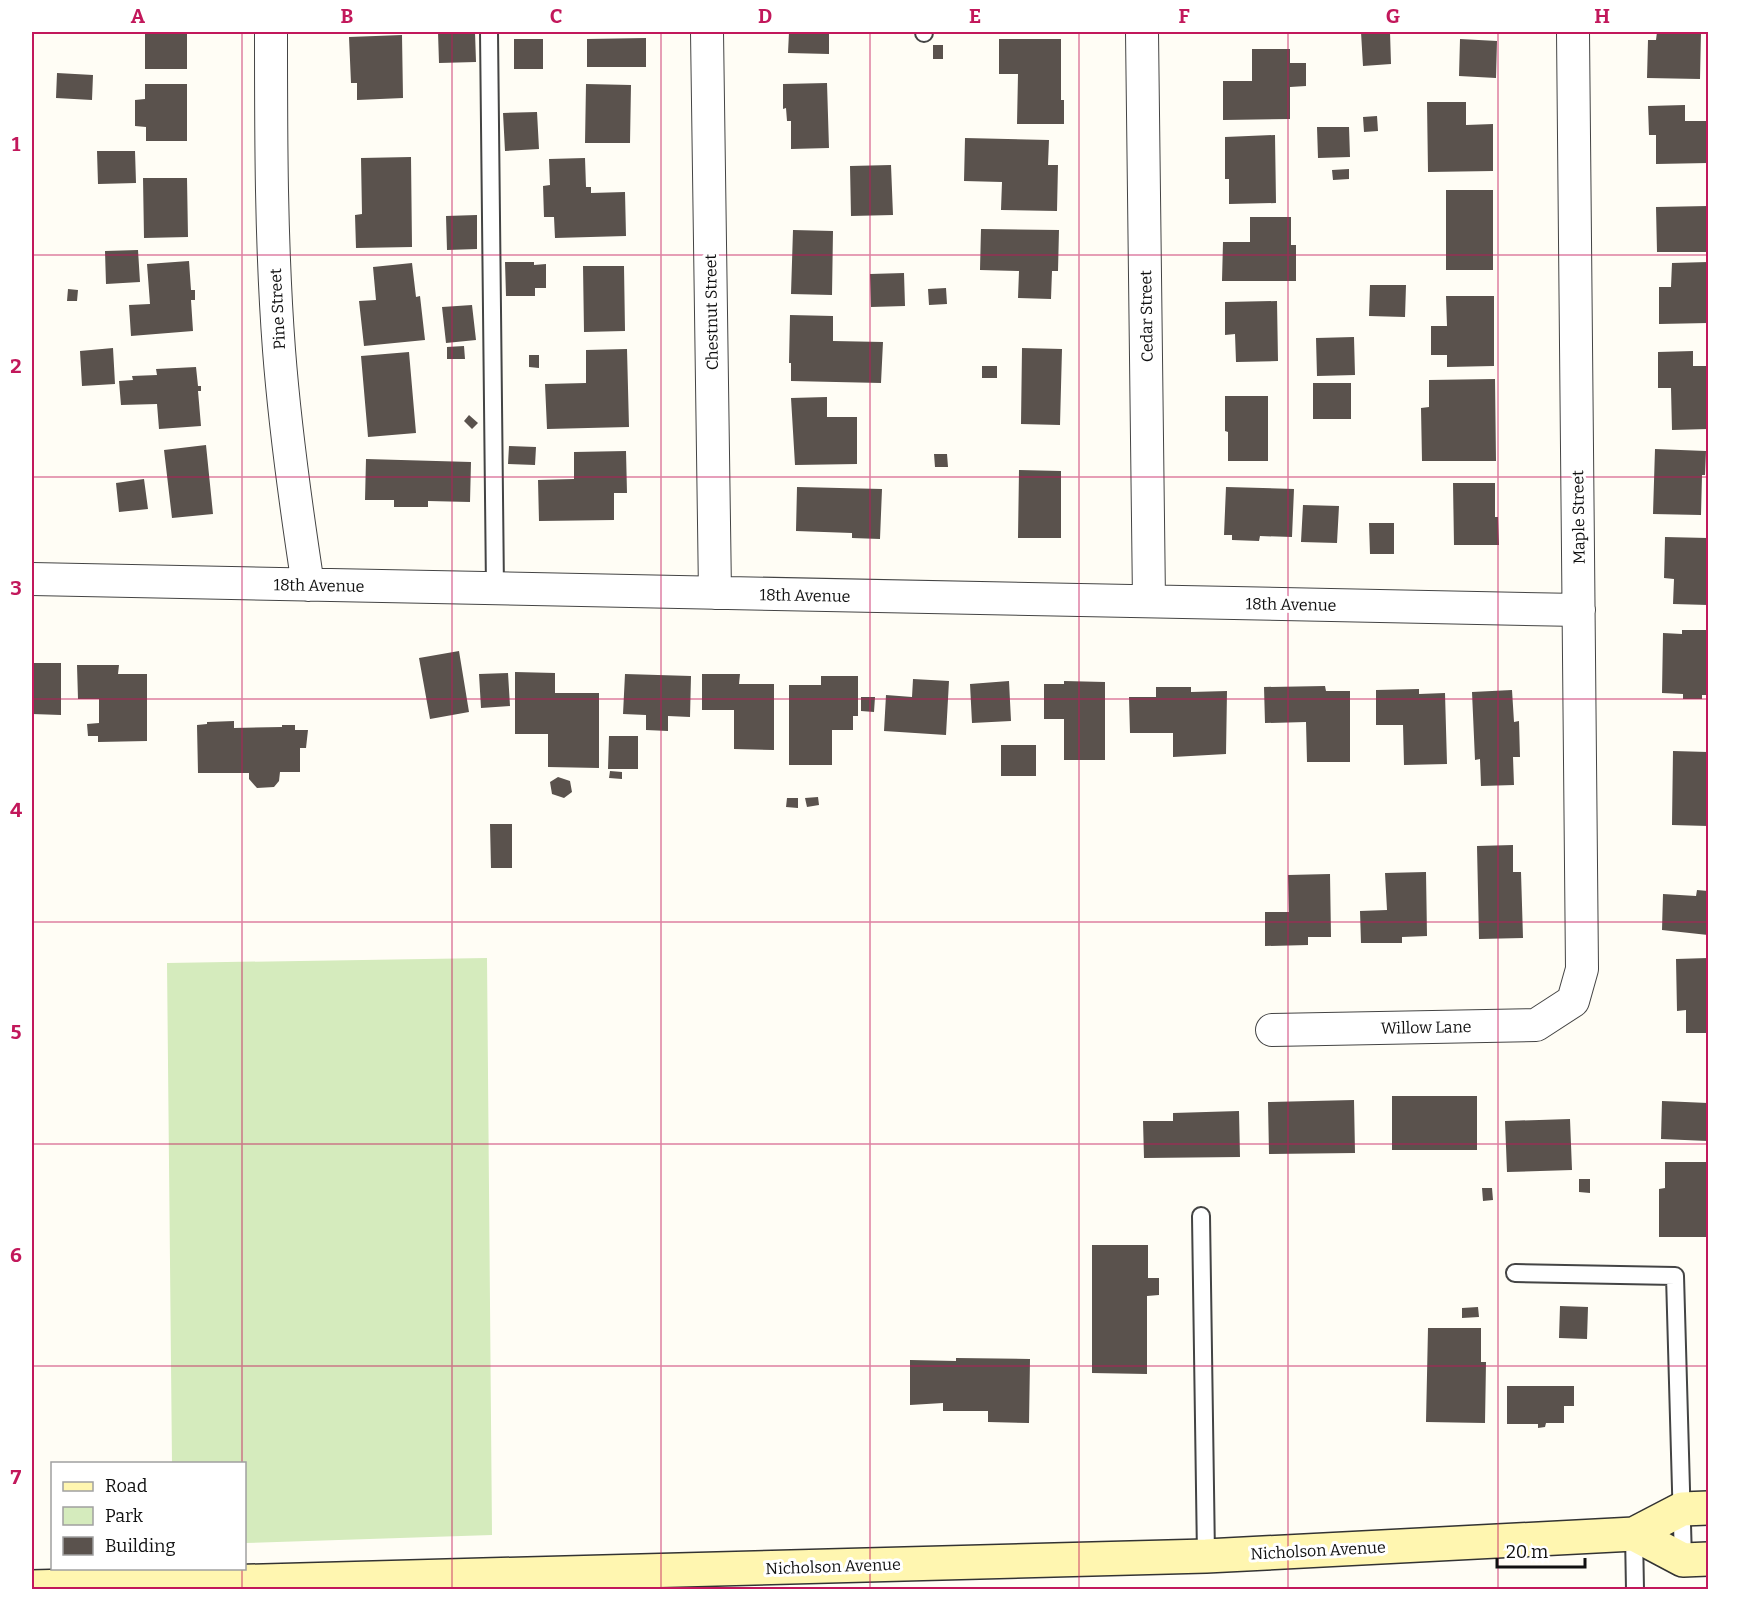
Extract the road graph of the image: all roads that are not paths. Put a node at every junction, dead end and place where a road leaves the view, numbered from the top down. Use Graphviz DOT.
graph roads {
  1 [pos="271,32"];
  2 [pos="489,32"];
  3 [pos="707,32"];
  4 [pos="1142,32"];
  5 [pos="1573,32"];
  6 [pos="32,579"];
  7 [pos="308,585"];
  8 [pos="495,589"];
  9 [pos="715,593"];
  10 [pos="1149,601"];
  11 [pos="1579,610"];
  12 [pos="1573,1000"];
  13 [pos="1272,1030"];
  14 [pos="1201,1216"];
  15 [pos="1515,1273"];
  16 [pos="1695,1509"];
  17 [pos="1634,1534"];
  18 [pos="1206,1556"];
  19 [pos="1696,1559"];
  20 [pos="280,1585"];
  21 [pos="32,1587"];
  22 [pos="1635,1590"];
  1 -- 7 [label="street, Pine Street"];
  2 -- 8 [label="lane"];
  3 -- 9 [label="street, Chestnut Street"];
  4 -- 10 [label="street, Cedar Street"];
  5 -- 11 [label="street, Maple Street"];
  6 -- 7 [label="street, 18th Avenue"];
  7 -- 8 [label="street, 18th Avenue"];
  8 -- 9 [label="street, 18th Avenue"];
  9 -- 10 [label="street, 18th Avenue"];
  10 -- 11 [label="street, 18th Avenue"];
  11 -- 12 [label="street, Maple Street"];
  12 -- 13 [label="street, Willow Lane"];
  14 -- 18 [label="lane"];
  15 -- 16 [label="lane"];
  16 -- 17 [label="main road, Nicholson Avenue"];
  16 -- 19 [label="lane"];
  17 -- 18 [label="main road, Nicholson Avenue"];
  17 -- 19 [label="main road"];
  17 -- 22 [label="lane"];
  18 -- 20 [label="main road, Nicholson Avenue"];
  20 -- 21 [label="main road, Nicholson Avenue"];
}
